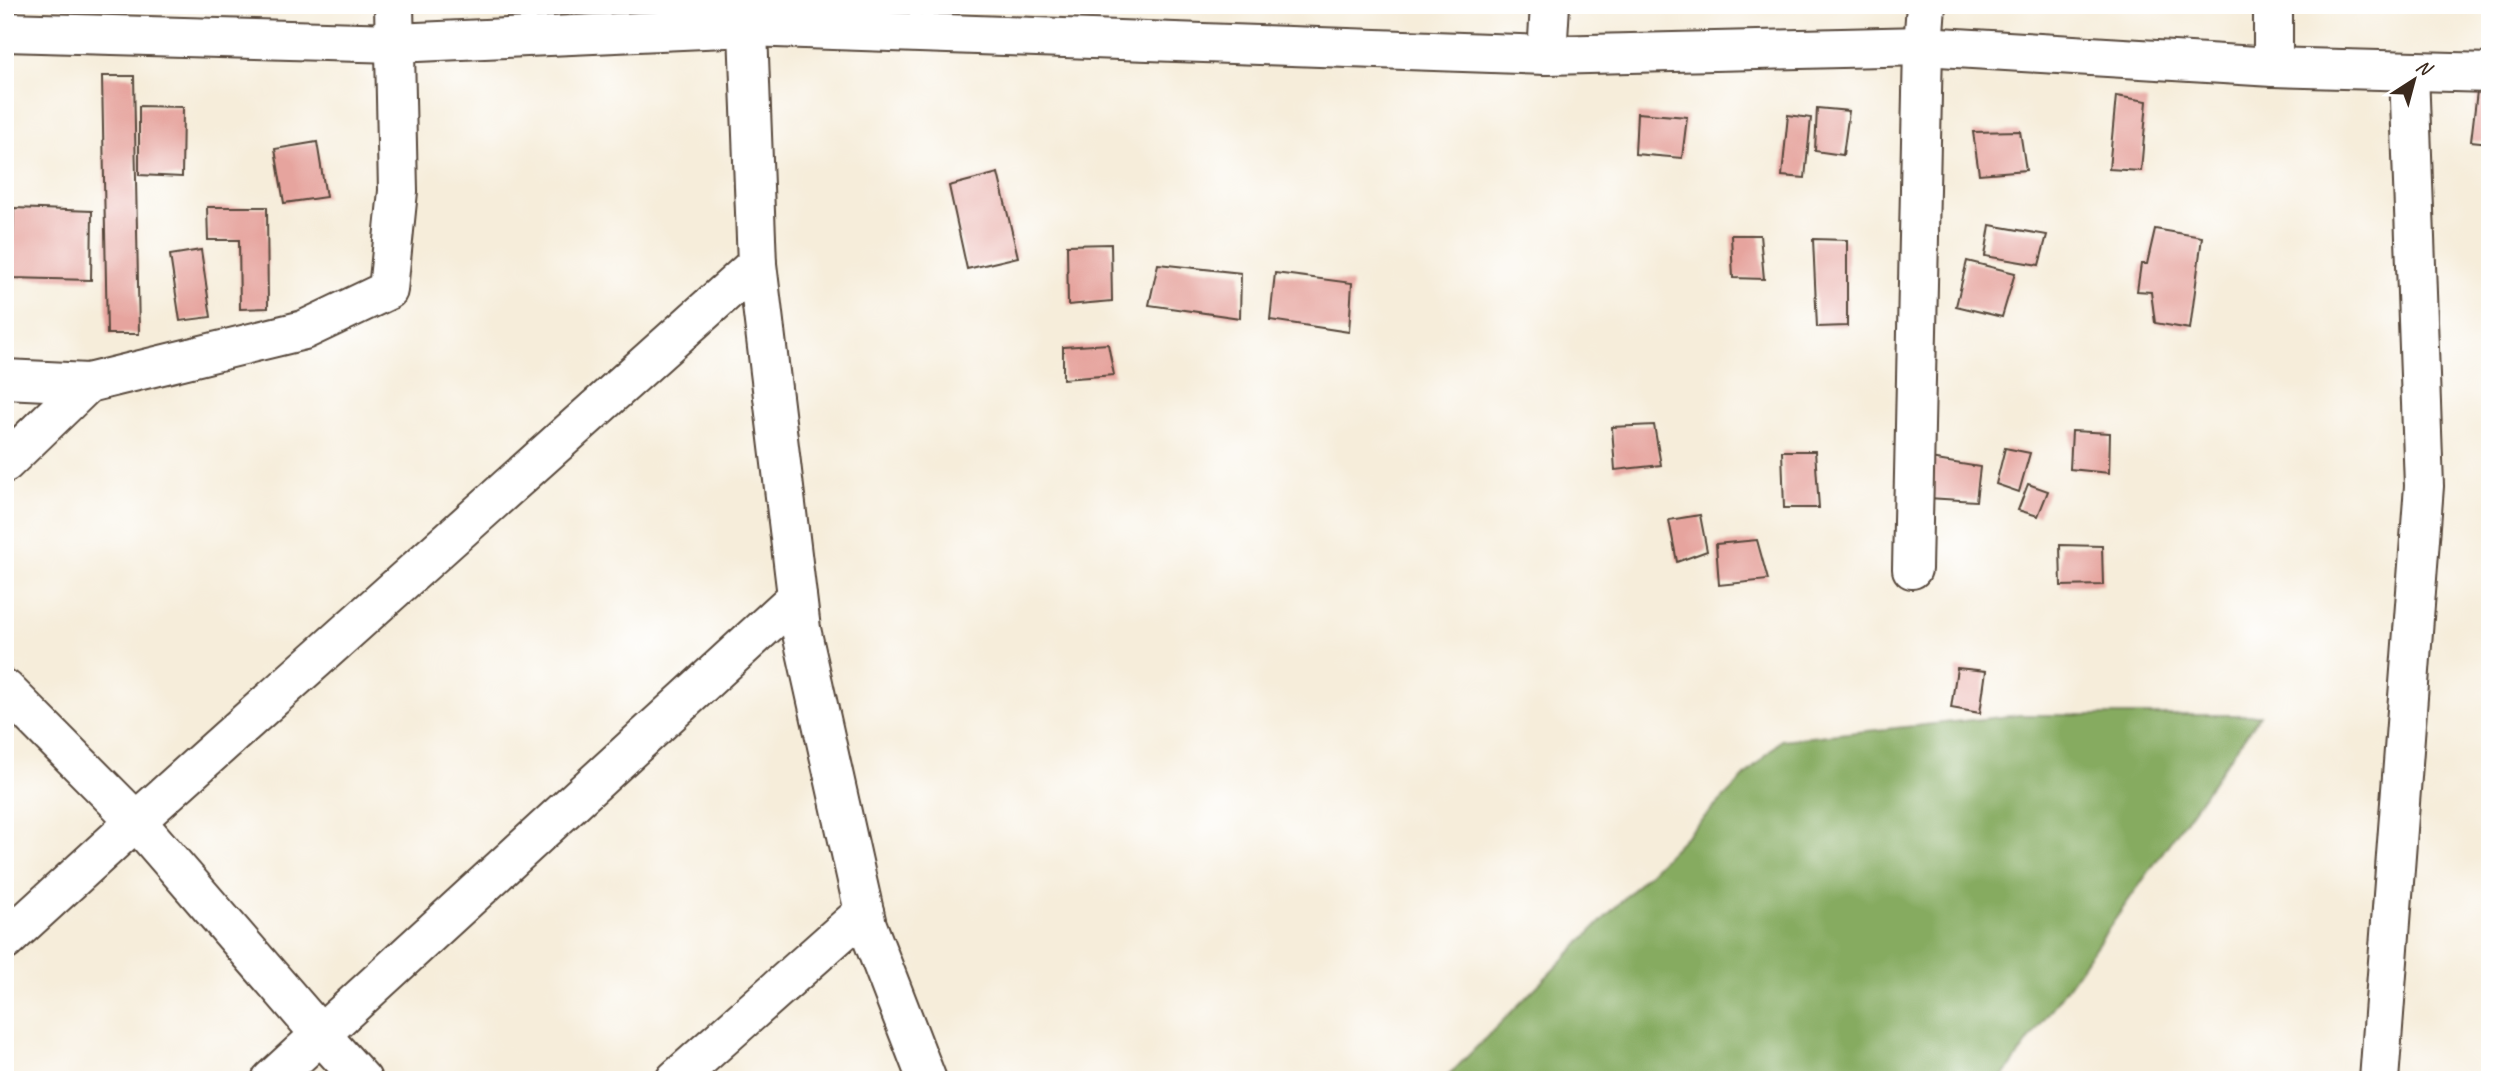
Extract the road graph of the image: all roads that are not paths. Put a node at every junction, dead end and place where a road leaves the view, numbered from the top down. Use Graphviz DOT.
graph roads {
  1 [pos="394,5"];
  2 [pos="1550,5"];
  3 [pos="1926,5"];
  4 [pos="2273,5"];
  5 [pos="748,16"];
  6 [pos="45,19"];
  7 [pos="5,32"];
  8 [pos="395,43"];
  9 [pos="1923,46"];
  10 [pos="1547,55"];
  11 [pos="2273,67"];
  12 [pos="2409,72"];
  13 [pos="2490,73"];
  14 [pos="757,264"];
  15 [pos="5,379"];
  16 [pos="88,383"];
  17 [pos="5,463"];
  18 [pos="1912,569"];
  19 [pos="797,597"];
  20 [pos="5,689"];
  21 [pos="136,821"];
  22 [pos="864,912"];
  23 [pos="5,941"];
  24 [pos="321,1035"];
  25 [pos="271,1080"];
  26 [pos="362,1080"];
  27 [pos="676,1080"];
  28 [pos="927,1080"];
  29 [pos="2379,1080"];
  1 -- 8 [label="street"];
  2 -- 10 [label="street"];
  3 -- 9 [label="street"];
  4 -- 11 [label="street"];
  5 -- 8 [label="street"];
  5 -- 10 [label="street"];
  5 -- 14 [label="street"];
  6 -- 7 [label="street"];
  6 -- 8 [label="street"];
  8 -- 16 [label="street"];
  9 -- 10 [label="street"];
  9 -- 11 [label="street"];
  9 -- 18 [label="street"];
  11 -- 12 [label="street"];
  12 -- 13 [label="street"];
  12 -- 29 [label="street"];
  14 -- 19 [label="street"];
  14 -- 21 [label="street"];
  15 -- 16 [label="street"];
  16 -- 17 [label="street"];
  19 -- 22 [label="street"];
  19 -- 24 [label="street"];
  20 -- 21 [label="street"];
  21 -- 23 [label="street"];
  21 -- 24 [label="street"];
  22 -- 27 [label="street"];
  22 -- 28 [label="street"];
  24 -- 25 [label="street"];
  24 -- 26 [label="street"];
}
